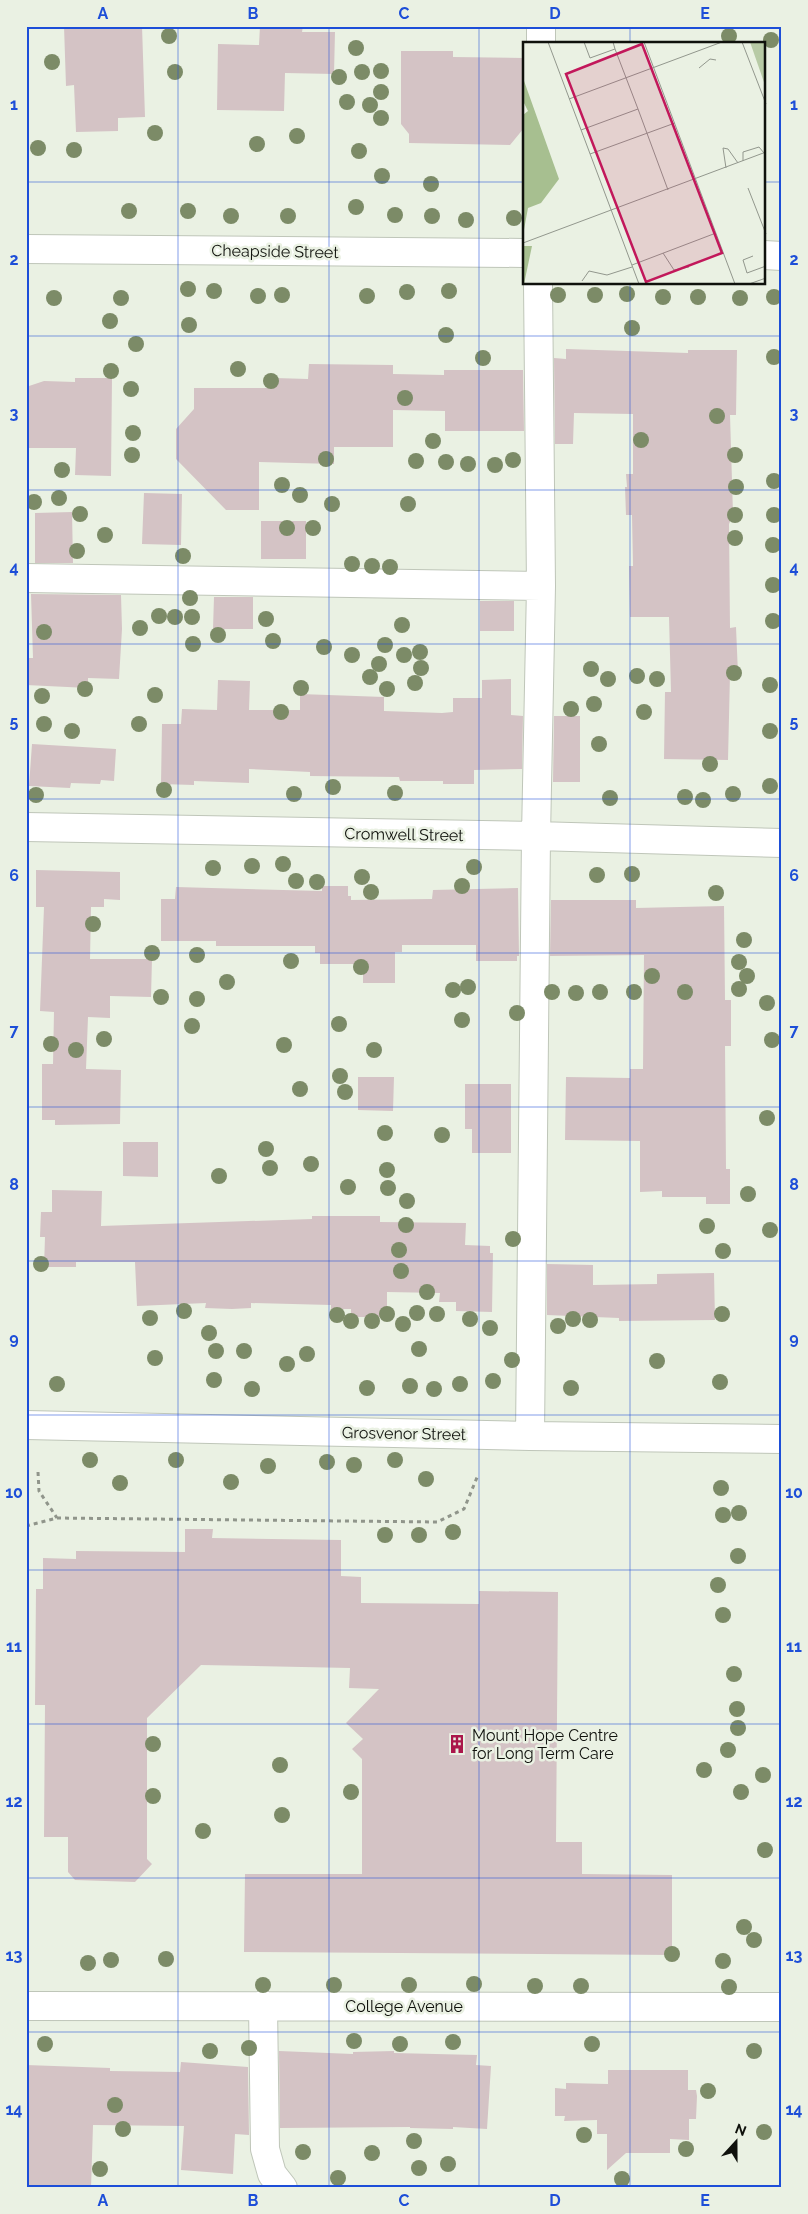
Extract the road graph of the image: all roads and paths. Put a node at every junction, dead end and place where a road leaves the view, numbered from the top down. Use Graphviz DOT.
graph roads {
  1 [pos="541,26"];
  2 [pos="541,42"];
  3 [pos="26,248"];
  4 [pos="523,254"];
  5 [pos="766,255"];
  6 [pos="782,256"];
  7 [pos="538,285"];
  8 [pos="26,578"];
  9 [pos="540,586"];
  10 [pos="26,827"];
  11 [pos="536,836"];
  12 [pos="782,843"];
  13 [pos="26,1425"];
  14 [pos="530,1436"];
  15 [pos="782,1438"];
  16 [pos="38,1472"];
  17 [pos="478,1475"];
  18 [pos="57,1518"];
  19 [pos="26,1526"];
  20 [pos="26,2006"];
  21 [pos="263,2006"];
  22 [pos="782,2007"];
  23 [pos="283,2188"];
  1 -- 2 [label="street"];
  3 -- 4 [label="street, Cheapside Street"];
  5 -- 6 [label="street"];
  7 -- 9 [label="street"];
  8 -- 9 [label="street"];
  9 -- 11 [label="street"];
  10 -- 11 [label="street, Cromwell Street"];
  11 -- 12 [label="street, Cromwell Street"];
  11 -- 14 [label="street"];
  13 -- 14 [label="street, Grosvenor Street"];
  14 -- 15 [label="street, Grosvenor Street"];
  16 -- 18 [label="path"];
  17 -- 18 [label="path"];
  18 -- 19 [label="path"];
  20 -- 21 [label="street, College Avenue"];
  21 -- 22 [label="street, College Avenue"];
  21 -- 23 [label="street"];
}
